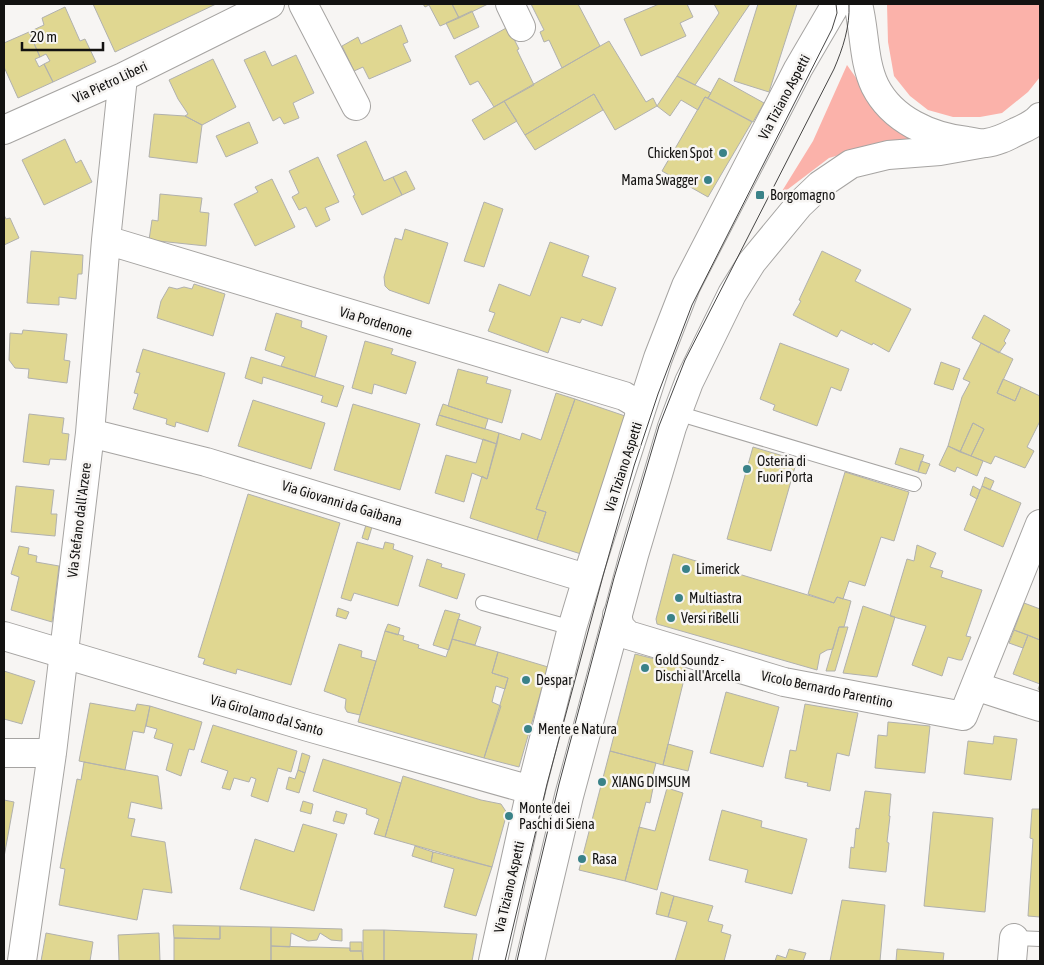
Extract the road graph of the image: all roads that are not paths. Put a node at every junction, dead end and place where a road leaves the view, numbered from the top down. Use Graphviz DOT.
graph roads {
  1 [pos="270,4"];
  2 [pos="304,4"];
  3 [pos="836,4"];
  4 [pos="858,4"];
  5 [pos="123,77"];
  6 [pos="356,106"];
  7 [pos="1038,123"];
  8 [pos="4,130"];
  9 [pos="985,143"];
  10 [pos="106,240"];
  11 [pos="640,412"];
  12 [pos="677,413"];
  13 [pos="90,433"];
  14 [pos="914,484"];
  15 [pos="1040,524"];
  16 [pos="584,587"];
  17 [pos="483,603"];
  18 [pos="617,615"];
  19 [pos="572,628"];
  20 [pos="4,636"];
  21 [pos="63,655"];
  22 [pos="976,686"];
  23 [pos="1040,706"];
  24 [pos="52,753"];
  25 [pos="4,754"];
  26 [pos="531,790"];
  27 [pos="22,961"];
  28 [pos="493,961"];
  29 [pos="530,961"];
  1 -- 5 [label="street, Via Pietro Liberi"];
  2 -- 6 [label="street"];
  3 -- 11 [label="street, Via Tiziano Aspetti"];
  4 -- 9 [label="street"];
  5 -- 8 [label="street, Via Pietro Liberi"];
  5 -- 10 [label="street, Via Stefano dall'Arzere"];
  7 -- 9 [label="street"];
  9 -- 12 [label="street"];
  10 -- 11 [label="street, Via Pordenone"];
  10 -- 13 [label="street, Via Stefano dall'Arzere"];
  11 -- 16 [label="street, Via Tiziano Aspetti"];
  12 -- 14 [label="lane"];
  12 -- 18 [label="street"];
  13 -- 16 [label="street, Via Giovanni da Gaibana"];
  13 -- 21 [label="street, Via Stefano dall'Arzere"];
  15 -- 22 [label="street, Vicolo Bernardo Parentino"];
  16 -- 19 [label="street, Via Tiziano Aspetti"];
  17 -- 19 [label="lane"];
  18 -- 22 [label="street, Vicolo Bernardo Parentino"];
  18 -- 29 [label="street"];
  19 -- 26 [label="street, Via Tiziano Aspetti"];
  20 -- 21 [label="street, Via Girolamo dal Santo"];
  21 -- 24 [label="street, Via Stefano dall'Arzere"];
  21 -- 26 [label="street, Via Girolamo dal Santo"];
  22 -- 23 [label="street"];
  24 -- 25 [label="street"];
  24 -- 27 [label="street, Via Stefano dall'Arzere"];
  26 -- 28 [label="street, Via Tiziano Aspetti"];
}
